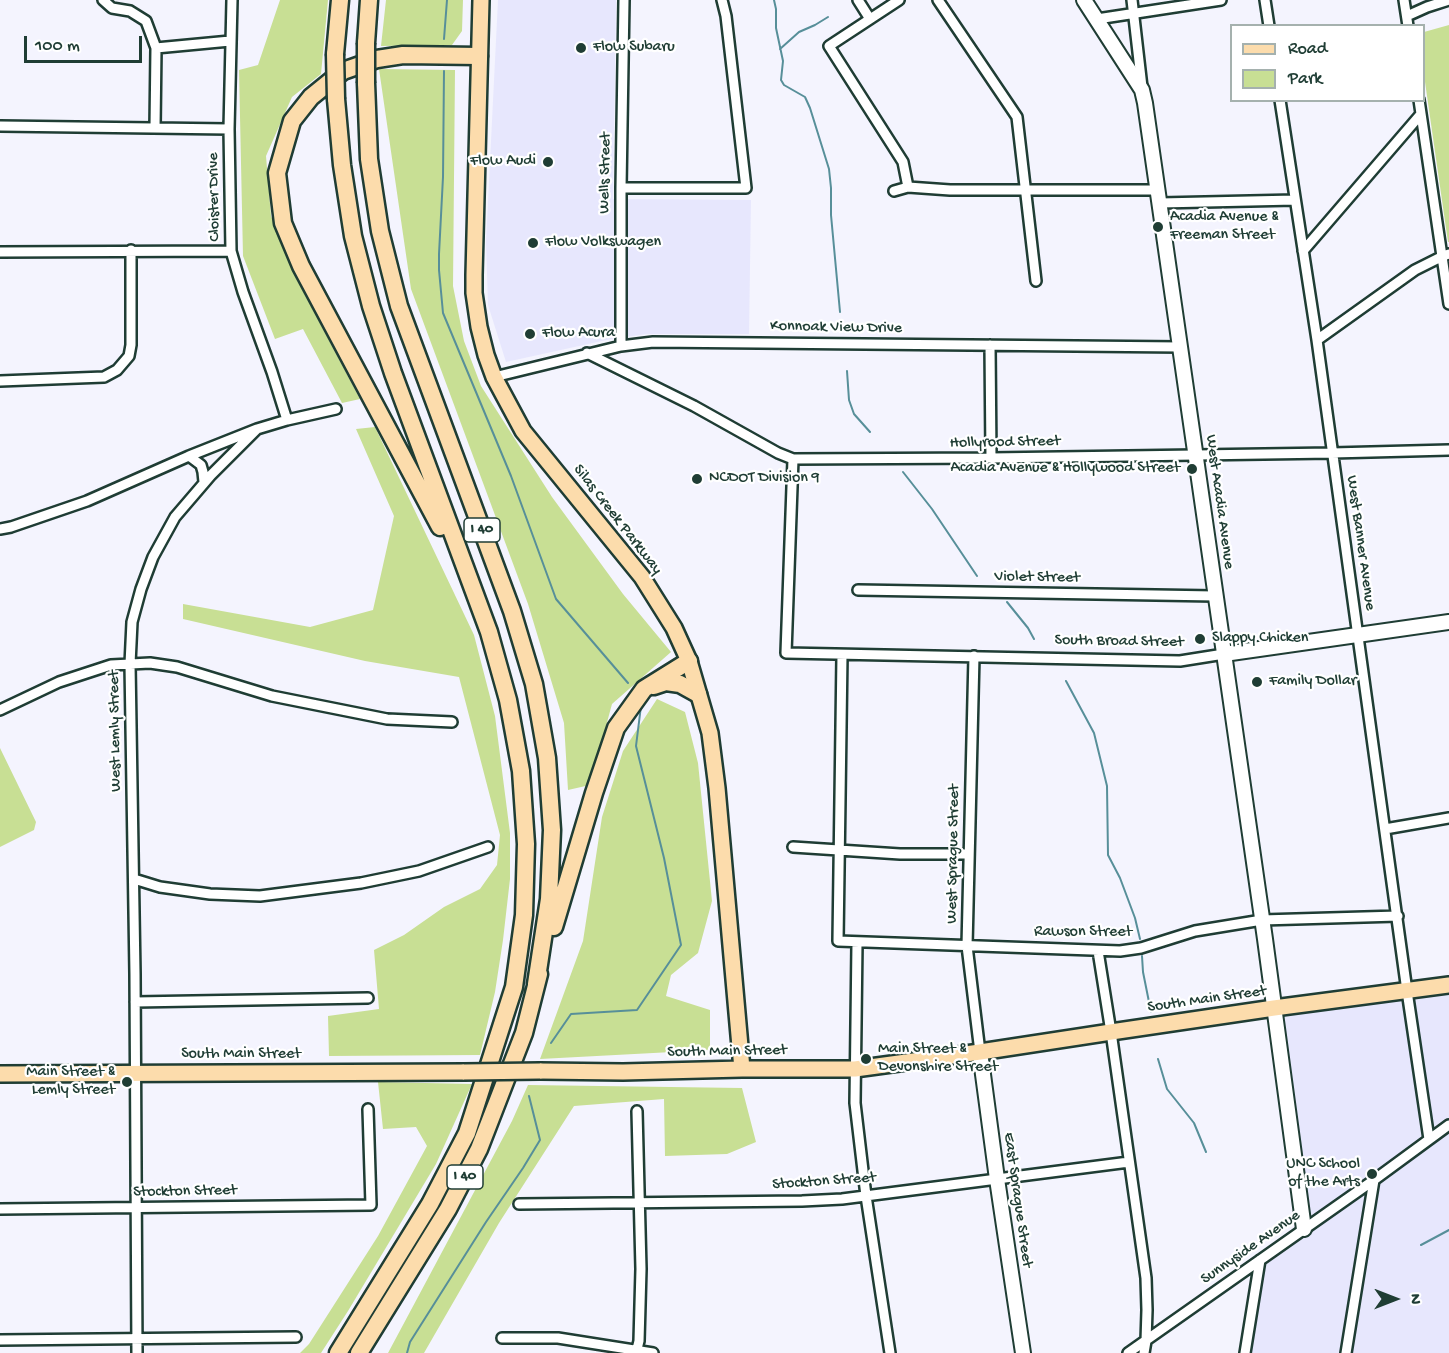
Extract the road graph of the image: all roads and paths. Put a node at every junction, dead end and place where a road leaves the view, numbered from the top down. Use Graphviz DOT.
graph roads {
  1 [pos="103,0"];
  2 [pos="232,0"];
  3 [pos="340,0"];
  4 [pos="369,0"];
  5 [pos="481,0"];
  6 [pos="624,0"];
  7 [pos="722,0"];
  8 [pos="858,0"];
  9 [pos="899,0"];
  10 [pos="938,0"];
  11 [pos="1084,0"];
  12 [pos="1132,0"];
  13 [pos="1221,0"];
  14 [pos="1265,0"];
  15 [pos="1404,0"];
  16 [pos="1449,0"];
  17 [pos="1134,13"];
  18 [pos="870,19"];
  19 [pos="1097,19"];
  20 [pos="1407,21"];
  21 [pos="1269,24"];
  22 [pos="230,41"];
  23 [pos="159,47"];
  24 [pos="479,56"];
  25 [pos="1142,90"];
  26 [pos="1280,102"];
  27 [pos="1419,102"];
  28 [pos="1420,114"];
  29 [pos="0,126"];
  30 [pos="154,128"];
  31 [pos="228,129"];
  32 [pos="908,187"];
  33 [pos="621,188"];
  34 [pos="894,191"];
  35 [pos="1026,191"];
  36 [pos="1159,197"];
  37 [pos="1295,200"];
  38 [pos="131,250"];
  39 [pos="231,251"];
  40 [pos="1303,251"];
  41 [pos="0,252"];
  42 [pos="1446,255"];
  43 [pos="1036,281"];
  44 [pos="1449,304"];
  45 [pos="1317,340"];
  46 [pos="990,345"];
  47 [pos="621,346"];
  48 [pos="1181,347"];
  49 [pos="587,353"];
  50 [pos="494,377"];
  51 [pos="0,381"];
  52 [pos="336,409"];
  53 [pos="287,420"];
  54 [pos="257,429"];
  55 [pos="1449,450"];
  56 [pos="1332,453"];
  57 [pos="1195,455"];
  58 [pos="189,456"];
  59 [pos="991,458"];
  60 [pos="793,459"];
  61 [pos="204,482"];
  62 [pos="0,529"];
  63 [pos="472,586"];
  64 [pos="858,590"];
  65 [pos="1215,596"];
  66 [pos="1449,622"];
  67 [pos="1358,635"];
  68 [pos="1224,654"];
  69 [pos="843,655"];
  70 [pos="974,656"];
  71 [pos="688,661"];
  72 [pos="130,664"];
  73 [pos="644,689"];
  74 [pos="698,694"];
  75 [pos="0,710"];
  76 [pos="452,722"];
  77 [pos="1449,818"];
  78 [pos="1385,829"];
  79 [pos="488,847"];
  80 [pos="793,847"];
  81 [pos="838,849"];
  82 [pos="969,854"];
  83 [pos="134,879"];
  84 [pos="1398,916"];
  85 [pos="1262,921"];
  86 [pos="857,943"];
  87 [pos="968,946"];
  88 [pos="1098,951"];
  89 [pos="536,984"];
  90 [pos="1449,985"];
  91 [pos="1407,991"];
  92 [pos="368,998"];
  93 [pos="135,1002"];
  94 [pos="1274,1008"];
  95 [pos="1111,1032"];
  96 [pos="980,1053"];
  97 [pos="742,1069"];
  98 [pos="855,1070"];
  99 [pos="135,1073"];
  100 [pos="0,1074"];
  101 [pos="368,1108"];
  102 [pos="638,1112"];
  103 [pos="1449,1125"];
  104 [pos="1429,1139"];
  105 [pos="1129,1162"];
  106 [pos="997,1179"];
  107 [pos="1374,1180"];
  108 [pos="866,1196"];
  109 [pos="639,1203"];
  110 [pos="519,1204"];
  111 [pos="137,1208"];
  112 [pos="0,1209"];
  113 [pos="1304,1229"];
  114 [pos="1260,1260"];
  115 [pos="296,1337"];
  116 [pos="502,1338"];
  117 [pos="137,1339"];
  118 [pos="0,1340"];
  119 [pos="1146,1341"];
  120 [pos="636,1352"];
  121 [pos="137,1353"];
  122 [pos="338,1353"];
  123 [pos="359,1353"];
  124 [pos="653,1353"];
  125 [pos="890,1353"];
  126 [pos="1023,1353"];
  127 [pos="1128,1353"];
  128 [pos="1144,1353"];
  129 [pos="1245,1353"];
  130 [pos="1346,1353"];
  1 -- 23 [label="street"];
  2 -- 22 [label="street, Cloister Drive"];
  3 -- 63 [label="highway, I 40, bridge"];
  4 -- 89 [label="highway, I 40, bridge"];
  5 -- 24 [label="main road, Silas Creek Parkway"];
  6 -- 33 [label="street, Wells Street"];
  7 -- 33 [label="street"];
  8 -- 18 [label="street"];
  9 -- 18 [label="street"];
  10 -- 35 [label="street"];
  11 -- 19 [label="street"];
  12 -- 17 [label="street, West Acadia Avenue"];
  13 -- 17 [label="street"];
  14 -- 21 [label="street"];
  15 -- 20 [label="street"];
  16 -- 20 [label="street"];
  17 -- 19 [label="street"];
  17 -- 25 [label="street, West Acadia Avenue"];
  18 -- 32 [label="street"];
  19 -- 25 [label="street"];
  22 -- 23 [label="street"];
  22 -- 31 [label="street, Cloister Drive"];
  23 -- 30 [label="street"];
  24 -- 50 [label="main road, Silas Creek Parkway"];
  24 -- 63 [label="highway"];
  25 -- 36 [label="street, West Acadia Avenue"];
  26 -- 37 [label="street, West Banner Avenue"];
  27 -- 28 [label="street"];
  28 -- 40 [label="street"];
  28 -- 42 [label="street"];
  29 -- 30 [label="street"];
  30 -- 31 [label="street"];
  31 -- 39 [label="street, Cloister Drive"];
  32 -- 34 [label="street"];
  32 -- 35 [label="street"];
  33 -- 47 [label="street, Wells Street"];
  35 -- 36 [label="street"];
  35 -- 43 [label="street"];
  36 -- 37 [label="street"];
  36 -- 48 [label="street, West Acadia Avenue"];
  37 -- 40 [label="street, West Banner Avenue"];
  38 -- 39 [label="street"];
  38 -- 41 [label="street"];
  38 -- 51 [label="street"];
  39 -- 53 [label="street, Cloister Drive"];
  40 -- 45 [label="street, West Banner Avenue"];
  42 -- 44 [label="street"];
  42 -- 45 [label="street"];
  45 -- 56 [label="street, West Banner Avenue"];
  46 -- 47 [label="street, Konnoak View Drive"];
  46 -- 48 [label="street, Konnoak View Drive"];
  46 -- 59 [label="street"];
  47 -- 49 [label="street, Konnoak View Drive"];
  48 -- 57 [label="street, West Acadia Avenue"];
  49 -- 50 [label="street, Konnoak View Drive"];
  49 -- 60 [label="street, Hollyrood Street"];
  50 -- 71 [label="main road, Silas Creek Parkway"];
  52 -- 53 [label="street"];
  53 -- 54 [label="street"];
  54 -- 58 [label="street"];
  54 -- 61 [label="street, West Lemly Street"];
  55 -- 56 [label="street, Hollyrood Street"];
  56 -- 57 [label="street, Hollyrood Street"];
  56 -- 67 [label="street, West Banner Avenue"];
  57 -- 59 [label="street, Hollyrood Street"];
  57 -- 65 [label="street, West Acadia Avenue"];
  58 -- 61 [label="street"];
  58 -- 62 [label="street"];
  59 -- 60 [label="street, Hollyrood Street"];
  60 -- 69 [label="street, South Broad Street"];
  61 -- 72 [label="street, West Lemly Street"];
  63 -- 122 [label="highway, I 40"];
  64 -- 65 [label="street, Violet Street"];
  65 -- 68 [label="street, West Acadia Avenue"];
  66 -- 67 [label="street, South Broad Street"];
  67 -- 68 [label="street, South Broad Street"];
  67 -- 78 [label="street, West Banner Avenue"];
  68 -- 70 [label="street, South Broad Street"];
  68 -- 85 [label="street, West Acadia Avenue"];
  69 -- 70 [label="street, South Broad Street"];
  69 -- 81 [label="street"];
  70 -- 82 [label="street, West Sprague Street"];
  71 -- 73 [label="highway"];
  71 -- 74 [label="main road, Silas Creek Parkway"];
  72 -- 75 [label="street"];
  72 -- 76 [label="street"];
  72 -- 83 [label="street, West Lemly Street"];
  73 -- 74 [label="highway"];
  73 -- 89 [label="highway"];
  74 -- 97 [label="main road, Silas Creek Parkway"];
  77 -- 78 [label="street"];
  78 -- 84 [label="street, West Banner Avenue"];
  79 -- 83 [label="street"];
  80 -- 81 [label="street"];
  81 -- 82 [label="street"];
  81 -- 86 [label="street, Rawson Street"];
  82 -- 87 [label="street, West Sprague Street"];
  83 -- 93 [label="street, West Lemly Street"];
  84 -- 85 [label="street, Rawson Street"];
  84 -- 91 [label="street, West Banner Avenue"];
  85 -- 88 [label="street, Rawson Street"];
  85 -- 94 [label="street, West Acadia Avenue"];
  86 -- 87 [label="street, Rawson Street"];
  86 -- 98 [label="street"];
  87 -- 88 [label="street, Rawson Street"];
  87 -- 96 [label="street, West Sprague Street"];
  88 -- 95 [label="street"];
  89 -- 123 [label="highway, I 40"];
  90 -- 91 [label="main road, South Main Street"];
  91 -- 94 [label="main road, South Main Street"];
  91 -- 104 [label="street, West Banner Avenue"];
  92 -- 93 [label="street"];
  93 -- 99 [label="street, West Lemly Street"];
  94 -- 95 [label="main road, South Main Street"];
  94 -- 113 [label="street, West Acadia Avenue"];
  95 -- 96 [label="main road, South Main Street"];
  95 -- 105 [label="street"];
  96 -- 98 [label="main road, South Main Street"];
  96 -- 106 [label="street, East Sprague Street"];
  97 -- 98 [label="main road, South Main Street"];
  97 -- 99 [label="main road, South Main Street, bridge"];
  98 -- 108 [label="street"];
  99 -- 100 [label="main road, South Main Street"];
  99 -- 111 [label="street, West Lemly Street"];
  101 -- 111 [label="street, Stockton Street"];
  102 -- 109 [label="street"];
  103 -- 104 [label="street, Sunnyside Avenue"];
  104 -- 107 [label="street, Sunnyside Avenue"];
  105 -- 106 [label="street, Stockton Street"];
  105 -- 119 [label="street"];
  106 -- 108 [label="street, Stockton Street"];
  106 -- 126 [label="street, East Sprague Street"];
  107 -- 113 [label="street, Sunnyside Avenue"];
  107 -- 130 [label="street"];
  108 -- 109 [label="street, Stockton Street"];
  108 -- 125 [label="street"];
  109 -- 110 [label="street, Stockton Street"];
  109 -- 120 [label="street"];
  111 -- 112 [label="street, Stockton Street"];
  111 -- 117 [label="street, West Lemly Street"];
  113 -- 114 [label="street, Sunnyside Avenue"];
  114 -- 119 [label="street, Sunnyside Avenue"];
  114 -- 129 [label="street"];
  115 -- 117 [label="street"];
  116 -- 120 [label="street"];
  117 -- 118 [label="street"];
  117 -- 121 [label="street, West Lemly Street"];
  119 -- 127 [label="street, Sunnyside Avenue"];
  119 -- 128 [label="street"];
  120 -- 124 [label="street"];
}
